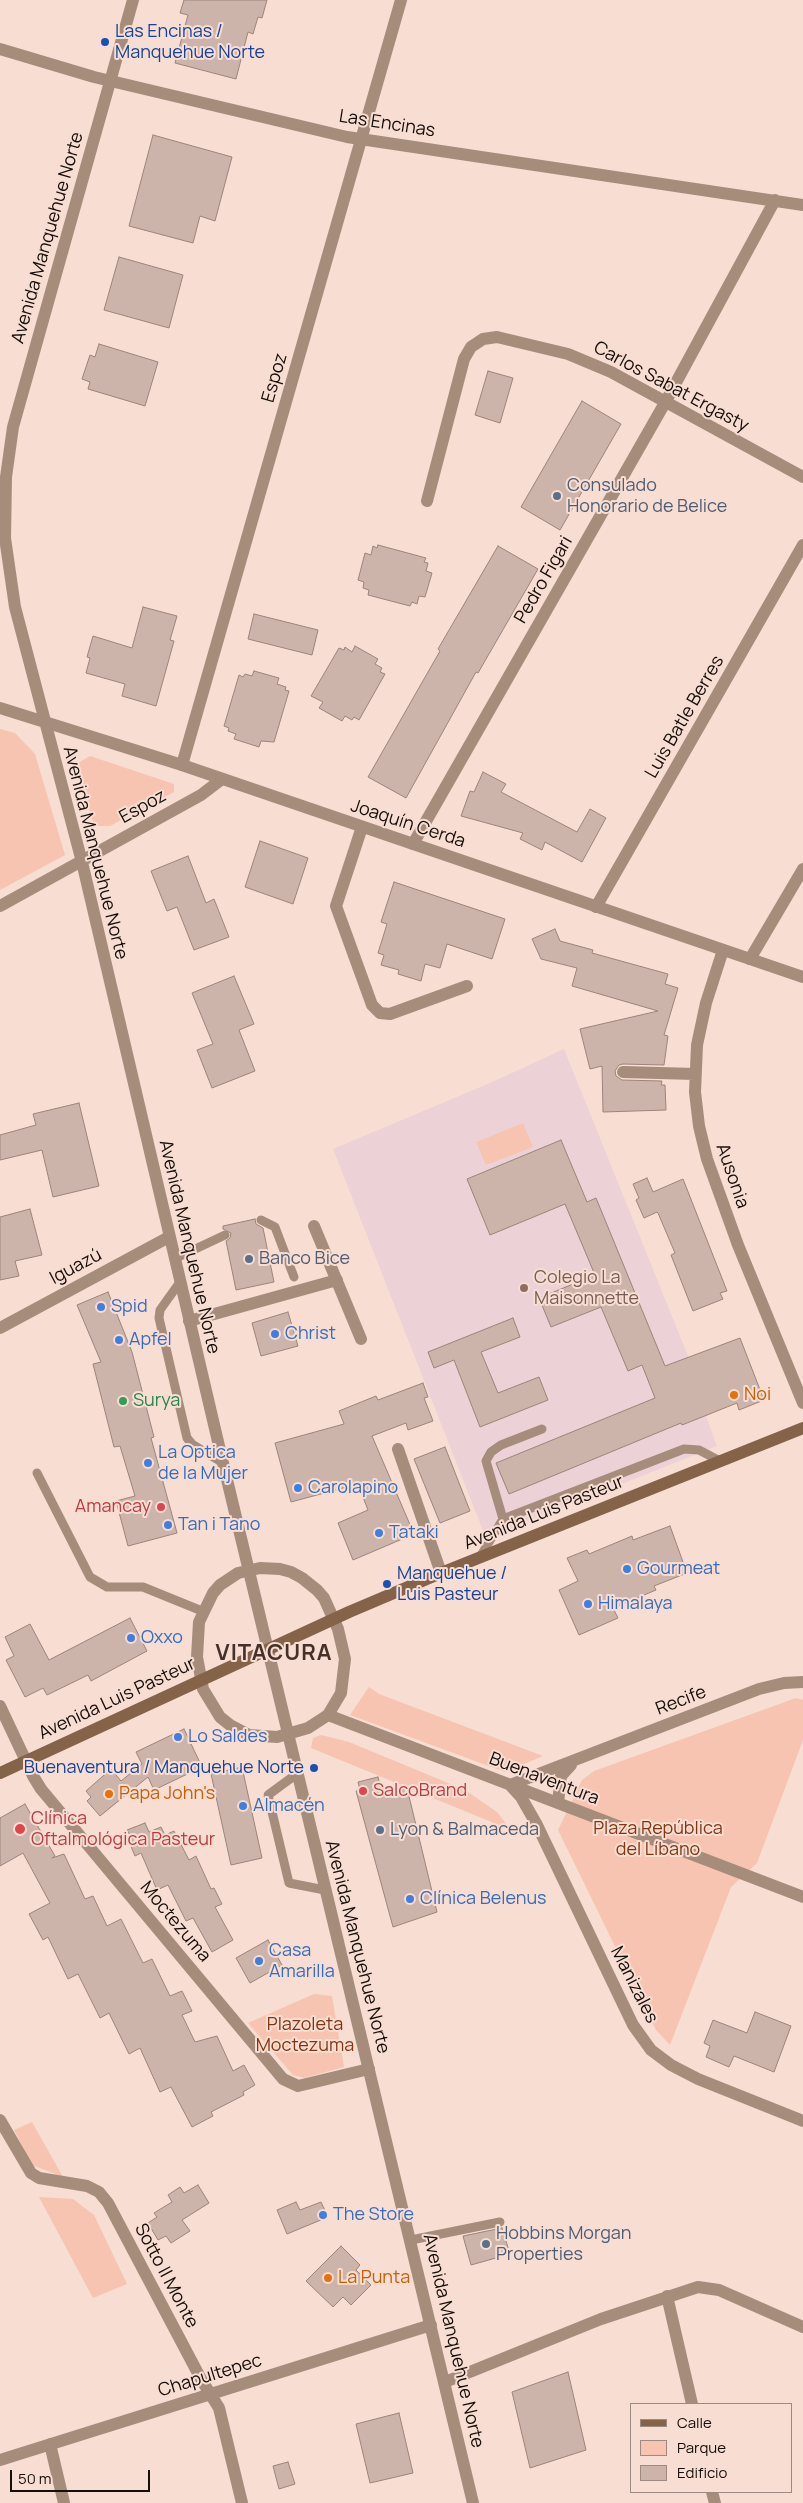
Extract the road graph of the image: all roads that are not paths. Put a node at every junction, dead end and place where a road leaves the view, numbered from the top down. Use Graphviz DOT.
graph roads {
  1 [pos="133,0"];
  2 [pos="401,0"];
  3 [pos="0,48"];
  4 [pos="110,80"];
  5 [pos="361,139"];
  6 [pos="775,200"];
  7 [pos="803,204"];
  8 [pos="666,401"];
  9 [pos="803,477"];
  10 [pos="426,501"];
  11 [pos="803,545"];
  12 [pos="0,708"];
  13 [pos="45,722"];
  14 [pos="182,765"];
  15 [pos="222,779"];
  16 [pos="362,827"];
  17 [pos="414,844"];
  18 [pos="82,862"];
  19 [pos="803,869"];
  20 [pos="0,906"];
  21 [pos="596,907"];
  22 [pos="723,950"];
  23 [pos="750,959"];
  24 [pos="803,977"];
  25 [pos="467,986"];
  26 [pos="623,1072"];
  27 [pos="695,1074"];
  28 [pos="261,1220"];
  29 [pos="314,1226"];
  30 [pos="225,1235"];
  31 [pos="169,1237"];
  32 [pos="174,1259"];
  33 [pos="294,1277"];
  34 [pos="337,1280"];
  35 [pos="180,1282"];
  36 [pos="189,1322"];
  37 [pos="0,1328"];
  38 [pos="361,1339"];
  39 [pos="803,1403"];
  40 [pos="803,1428"];
  41 [pos="542,1429"];
  42 [pos="398,1449"];
  43 [pos="720,1461"];
  44 [pos="223,1463"];
  45 [pos="37,1473"];
  46 [pos="503,1519"];
  47 [pos="480,1557"];
  48 [pos="248,1570"];
  49 [pos="441,1572"];
  50 [pos="202,1611"];
  51 [pos="334,1618"];
  52 [pos="267,1649"];
  53 [pos="200,1679"];
  54 [pos="803,1682"];
  55 [pos="0,1706"];
  56 [pos="328,1714"];
  57 [pos="289,1734"];
  58 [pos="26,1761"];
  59 [pos="575,1761"];
  60 [pos="0,1773"];
  61 [pos="298,1773"];
  62 [pos="510,1785"];
  63 [pos="558,1803"];
  64 [pos="326,1890"];
  65 [pos="803,1897"];
  66 [pos="369,2069"];
  67 [pos="0,2120"];
  68 [pos="803,2121"];
  69 [pos="500,2222"];
  70 [pos="411,2240"];
  71 [pos="667,2296"];
  72 [pos="431,2325"];
  73 [pos="803,2327"];
  74 [pos="445,2382"];
  75 [pos="211,2395"];
  76 [pos="692,2403"];
  77 [pos="50,2444"];
  78 [pos="0,2460"];
  79 [pos="64,2503"];
  80 [pos="242,2503"];
  81 [pos="473,2503"];
  1 -- 4 [label="street, Avenida Manquehue Norte"];
  2 -- 5 [label="street, Espoz"];
  3 -- 4 [label="street, Las Encinas"];
  4 -- 5 [label="street, Las Encinas"];
  4 -- 13 [label="street, Avenida Manquehue Norte"];
  5 -- 6 [label="street, Las Encinas"];
  5 -- 14 [label="street, Espoz"];
  6 -- 7 [label="street, Las Encinas"];
  6 -- 8 [label="street, Pedro Figari"];
  8 -- 9 [label="street, Carlos Sabat Ergasty"];
  8 -- 10 [label="street, Carlos Sabat Ergasty"];
  8 -- 17 [label="street, Pedro Figari"];
  11 -- 21 [label="street, Luis Batle Berres"];
  12 -- 13 [label="street, Joaquín Cerda"];
  13 -- 14 [label="street, Joaquín Cerda"];
  13 -- 18 [label="street, Avenida Manquehue Norte"];
  14 -- 15 [label="street, Joaquín Cerda"];
  15 -- 16 [label="street, Joaquín Cerda"];
  15 -- 18 [label="street, Espoz"];
  16 -- 17 [label="street, Joaquín Cerda"];
  16 -- 25 [label="street"];
  17 -- 21 [label="street, Joaquín Cerda"];
  18 -- 20 [label="street, Espoz"];
  18 -- 31 [label="street, Avenida Manquehue Norte"];
  19 -- 23 [label="street"];
  21 -- 22 [label="street, Joaquín Cerda"];
  22 -- 23 [label="street, Joaquín Cerda"];
  22 -- 27 [label="street, Ausonia"];
  23 -- 24 [label="street, Joaquín Cerda"];
  26 -- 27 [label="street"];
  27 -- 39 [label="street, Ausonia"];
  28 -- 33 [label="lane"];
  29 -- 34 [label="street"];
  30 -- 32 [label="lane"];
  31 -- 32 [label="street, Avenida Manquehue Norte"];
  31 -- 37 [label="street, Iguazú"];
  32 -- 35 [label="street, Avenida Manquehue Norte"];
  34 -- 36 [label="street"];
  34 -- 38 [label="street"];
  35 -- 36 [label="street, Avenida Manquehue Norte"];
  35 -- 44 [label="lane"];
  36 -- 44 [label="street, Avenida Manquehue Norte"];
  40 -- 43 [label="main road, Avenida Luis Pasteur"];
  41 -- 46 [label="lane"];
  42 -- 49 [label="street"];
  43 -- 46 [label="lane"];
  43 -- 47 [label="main road, Avenida Luis Pasteur"];
  44 -- 48 [label="street, Avenida Manquehue Norte"];
  45 -- 50 [label="lane"];
  46 -- 47 [label="lane"];
  47 -- 49 [label="main road, Avenida Luis Pasteur"];
  48 -- 50 [label="street"];
  48 -- 51 [label="street"];
  48 -- 52 [label="street, Avenida Manquehue Norte"];
  49 -- 51 [label="main road, Avenida Luis Pasteur"];
  50 -- 53 [label="street"];
  51 -- 52 [label="main road, Avenida Luis Pasteur"];
  51 -- 56 [label="street"];
  52 -- 53 [label="main road, Avenida Luis Pasteur"];
  52 -- 57 [label="street, Avenida Manquehue Norte"];
  53 -- 57 [label="street"];
  53 -- 58 [label="main road, Avenida Luis Pasteur"];
  54 -- 59 [label="street, Recife"];
  55 -- 58 [label="street, Moctezuma"];
  56 -- 57 [label="street"];
  56 -- 62 [label="street, Buenaventura"];
  57 -- 61 [label="street, Avenida Manquehue Norte"];
  58 -- 60 [label="main road, Avenida Luis Pasteur"];
  58 -- 66 [label="street, Moctezuma"];
  59 -- 62 [label="street, Recife"];
  59 -- 63 [label="street"];
  61 -- 64 [label="street, Avenida Manquehue Norte"];
  61 -- 64 [label="lane"];
  62 -- 63 [label="street, Buenaventura"];
  62 -- 68 [label="street, Manizales"];
  63 -- 65 [label="street, Buenaventura"];
  64 -- 66 [label="street, Avenida Manquehue Norte"];
  66 -- 70 [label="street, Avenida Manquehue Norte"];
  67 -- 75 [label="street, Sotto Il Monte"];
  69 -- 70 [label="lane"];
  70 -- 72 [label="street, Avenida Manquehue Norte"];
  71 -- 73 [label="street"];
  71 -- 74 [label="street"];
  71 -- 76 [label="street"];
  72 -- 74 [label="street, Avenida Manquehue Norte"];
  72 -- 75 [label="street, Chapultepec"];
  74 -- 81 [label="street, Avenida Manquehue Norte"];
  75 -- 77 [label="street, Chapultepec"];
  75 -- 80 [label="street, Sotto Il Monte"];
  77 -- 78 [label="street, Chapultepec"];
  77 -- 79 [label="street"];
}
